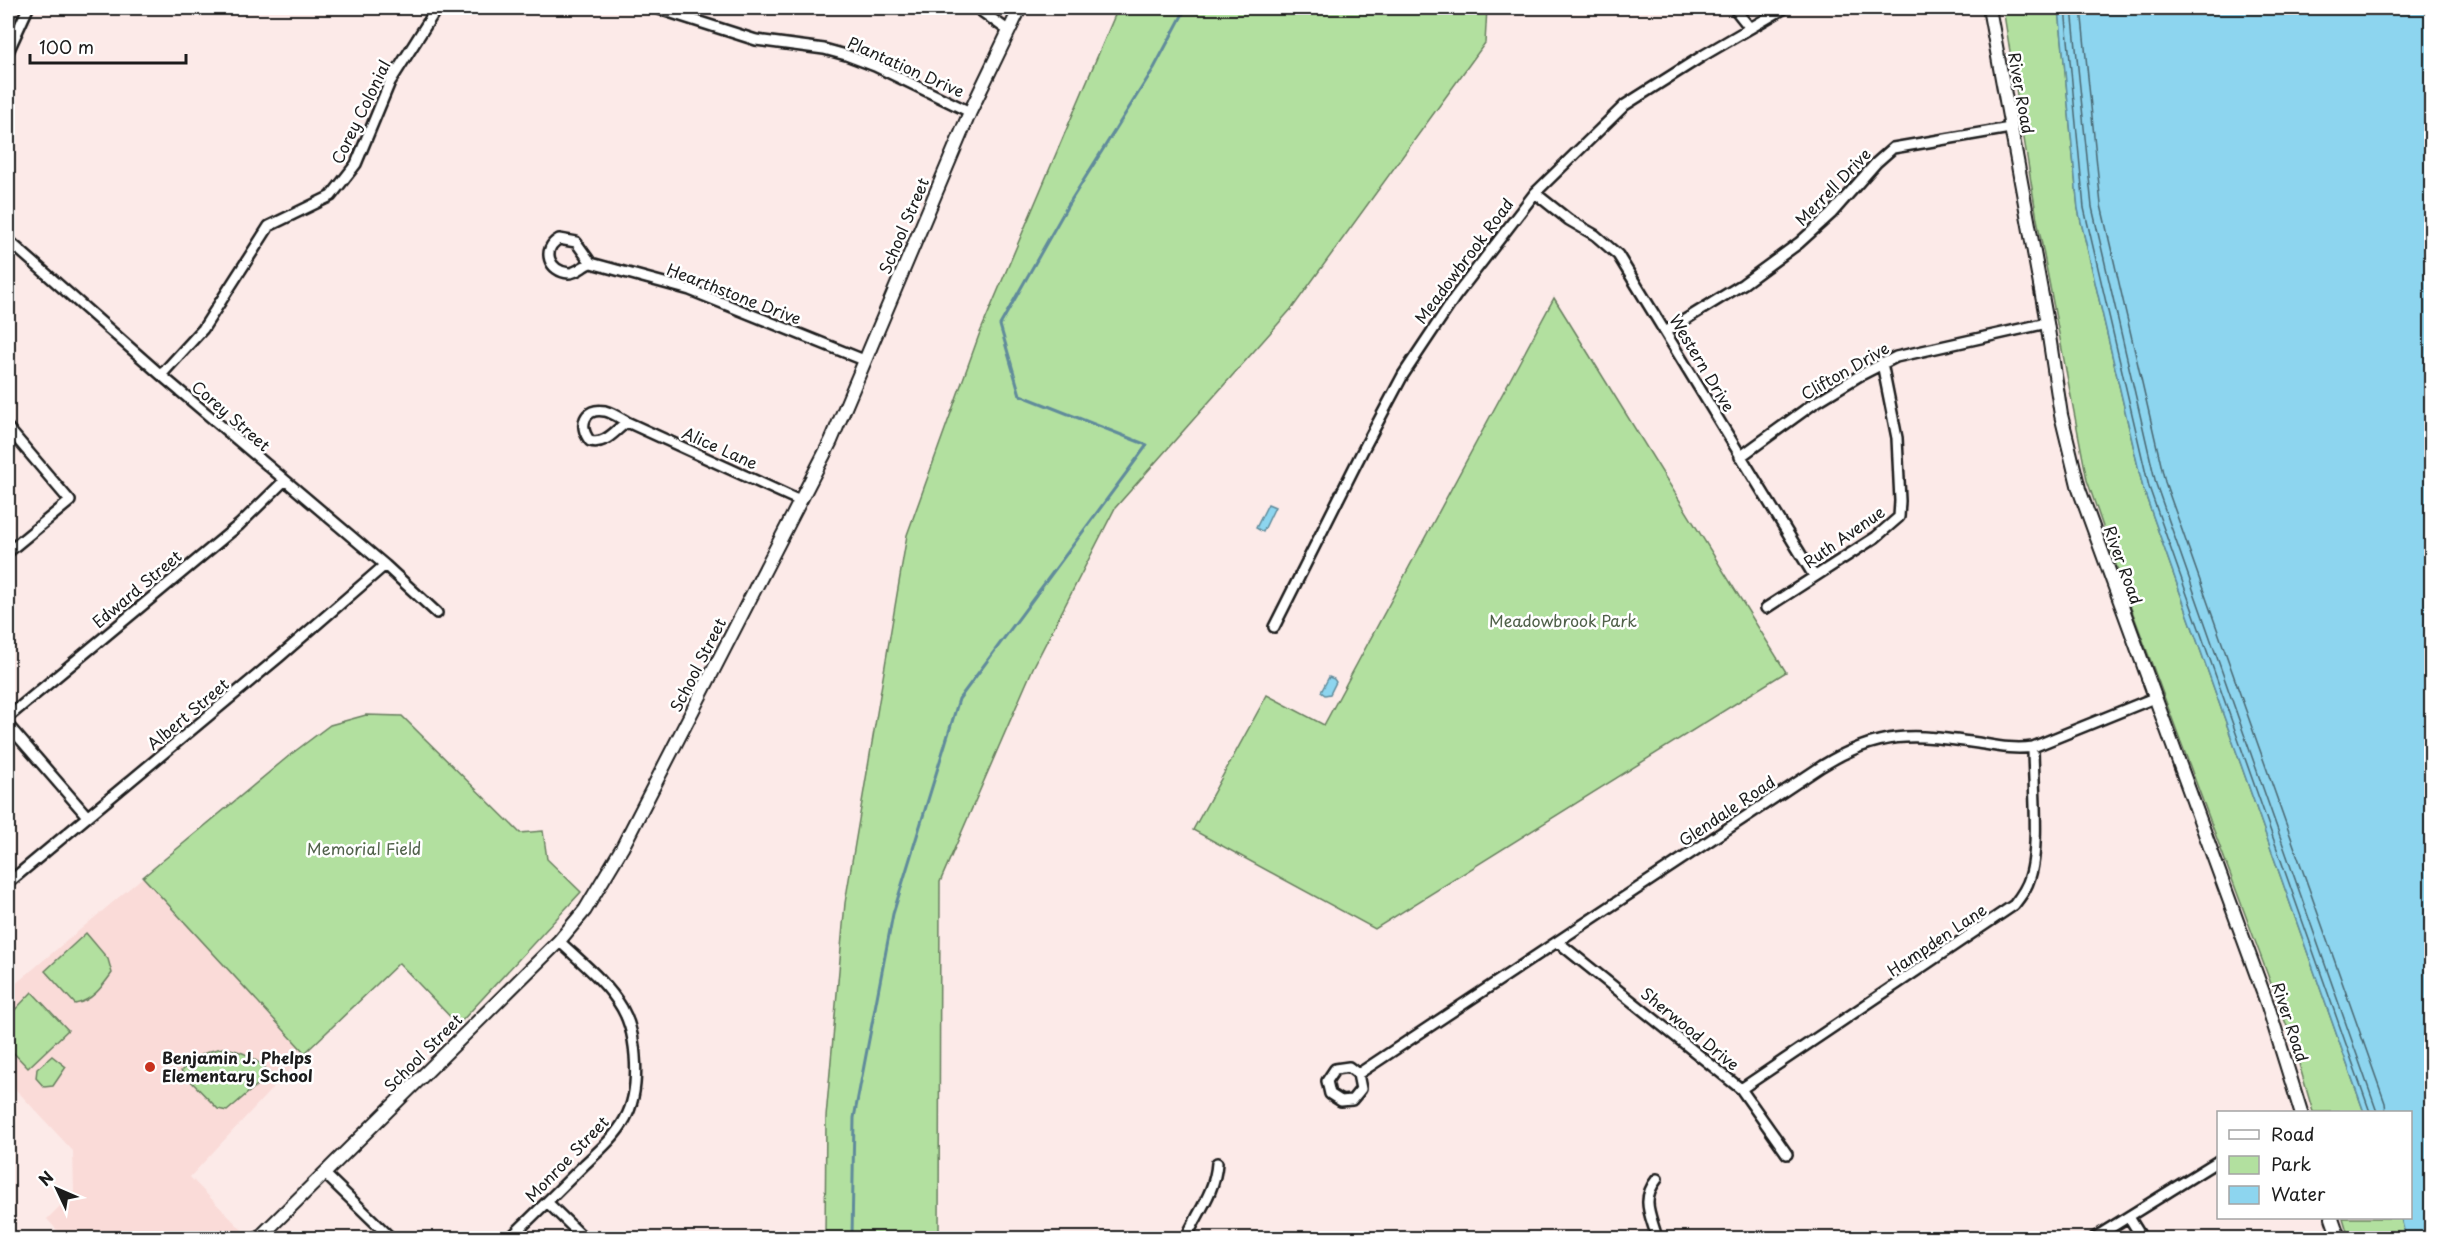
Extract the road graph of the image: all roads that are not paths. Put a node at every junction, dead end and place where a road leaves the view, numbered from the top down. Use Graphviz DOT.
graph roads {
  1 [pos="28,8"];
  2 [pos="437,8"];
  3 [pos="656,8"];
  4 [pos="977,8"];
  5 [pos="1020,8"];
  6 [pos="1734,8"];
  7 [pos="1785,8"];
  8 [pos="1989,8"];
  9 [pos="1750,28"];
  10 [pos="1009,31"];
  11 [pos="8,52"];
  12 [pos="970,112"];
  13 [pos="2010,128"];
  14 [pos="1535,193"];
  15 [pos="8,240"];
  16 [pos="591,262"];
  17 [pos="2047,323"];
  18 [pos="1665,332"];
  19 [pos="864,360"];
  20 [pos="1882,363"];
  21 [pos="161,375"];
  22 [pos="627,422"];
  23 [pos="8,428"];
  24 [pos="1740,457"];
  25 [pos="284,481"];
  26 [pos="800,501"];
  27 [pos="8,552"];
  28 [pos="385,565"];
  29 [pos="1814,576"];
  30 [pos="1766,608"];
  31 [pos="437,613"];
  32 [pos="1274,627"];
  33 [pos="2154,698"];
  34 [pos="8,717"];
  35 [pos="8,725"];
  36 [pos="2033,747"];
  37 [pos="87,816"];
  38 [pos="8,883"];
  39 [pos="559,941"];
  40 [pos="1558,942"];
  41 [pos="1358,1074"];
  42 [pos="1741,1089"];
  43 [pos="2300,1111"];
  44 [pos="1786,1154"];
  45 [pos="1217,1162"];
  46 [pos="2217,1162"];
  47 [pos="325,1174"];
  48 [pos="1657,1179"];
  49 [pos="547,1202"];
  50 [pos="2129,1217"];
  51 [pos="2332,1219"];
  52 [pos="260,1239"];
  53 [pos="391,1239"];
  54 [pos="510,1239"];
  55 [pos="584,1239"];
  56 [pos="1186,1239"];
  57 [pos="1658,1239"];
  58 [pos="2094,1239"];
  59 [pos="2142,1239"];
  60 [pos="2338,1239"];
  1 -- 11 [label="street"];
  2 -- 21 [label="street, Corey Colonial"];
  3 -- 12 [label="street, Plantation Drive"];
  4 -- 10 [label="street"];
  5 -- 10 [label="street, School Street"];
  6 -- 9 [label="street"];
  7 -- 9 [label="street, Meadowbrook Road"];
  8 -- 13 [label="street, River Road"];
  9 -- 14 [label="street, Meadowbrook Road"];
  10 -- 12 [label="street, School Street"];
  12 -- 19 [label="street, School Street"];
  13 -- 17 [label="street, River Road"];
  13 -- 18 [label="street, Merrell Drive"];
  14 -- 18 [label="street, Western Drive"];
  14 -- 32 [label="street, Meadowbrook Road"];
  15 -- 21 [label="street, Corey Street"];
  16 -- 16 [label="street"];
  16 -- 19 [label="street, Hearthstone Drive"];
  17 -- 20 [label="street, Clifton Drive"];
  17 -- 33 [label="street, River Road"];
  18 -- 24 [label="street, Western Drive"];
  19 -- 26 [label="street, School Street"];
  20 -- 24 [label="street, Clifton Drive"];
  20 -- 29 [label="street, Ruth Avenue"];
  21 -- 25 [label="street, Corey Street"];
  22 -- 22 [label="street, Alice Lane"];
  22 -- 26 [label="street, Alice Lane"];
  23 -- 27 [label="street"];
  24 -- 29 [label="street, Western Drive"];
  25 -- 28 [label="street, Corey Street"];
  25 -- 34 [label="street, Edward Street"];
  26 -- 39 [label="street, School Street"];
  28 -- 31 [label="street, Corey Street"];
  28 -- 37 [label="street, Albert Street"];
  29 -- 30 [label="street, Ruth Avenue"];
  33 -- 36 [label="street, Glendale Road"];
  33 -- 43 [label="street, River Road"];
  35 -- 37 [label="street"];
  36 -- 40 [label="street, Glendale Road"];
  36 -- 42 [label="street, Hampden Lane"];
  37 -- 38 [label="street, Albert Street"];
  39 -- 47 [label="street, School Street"];
  39 -- 49 [label="street, Monroe Street"];
  40 -- 41 [label="street, Glendale Road"];
  40 -- 42 [label="street, Sherwood Drive"];
  42 -- 44 [label="street, Sherwood Drive"];
  45 -- 56 [label="street"];
  46 -- 50 [label="street"];
  47 -- 52 [label="street, School Street"];
  47 -- 53 [label="street"];
  48 -- 57 [label="street"];
  49 -- 54 [label="street, Monroe Street"];
  49 -- 55 [label="street"];
  50 -- 58 [label="street"];
  50 -- 59 [label="street"];
  51 -- 60 [label="street"];
}
